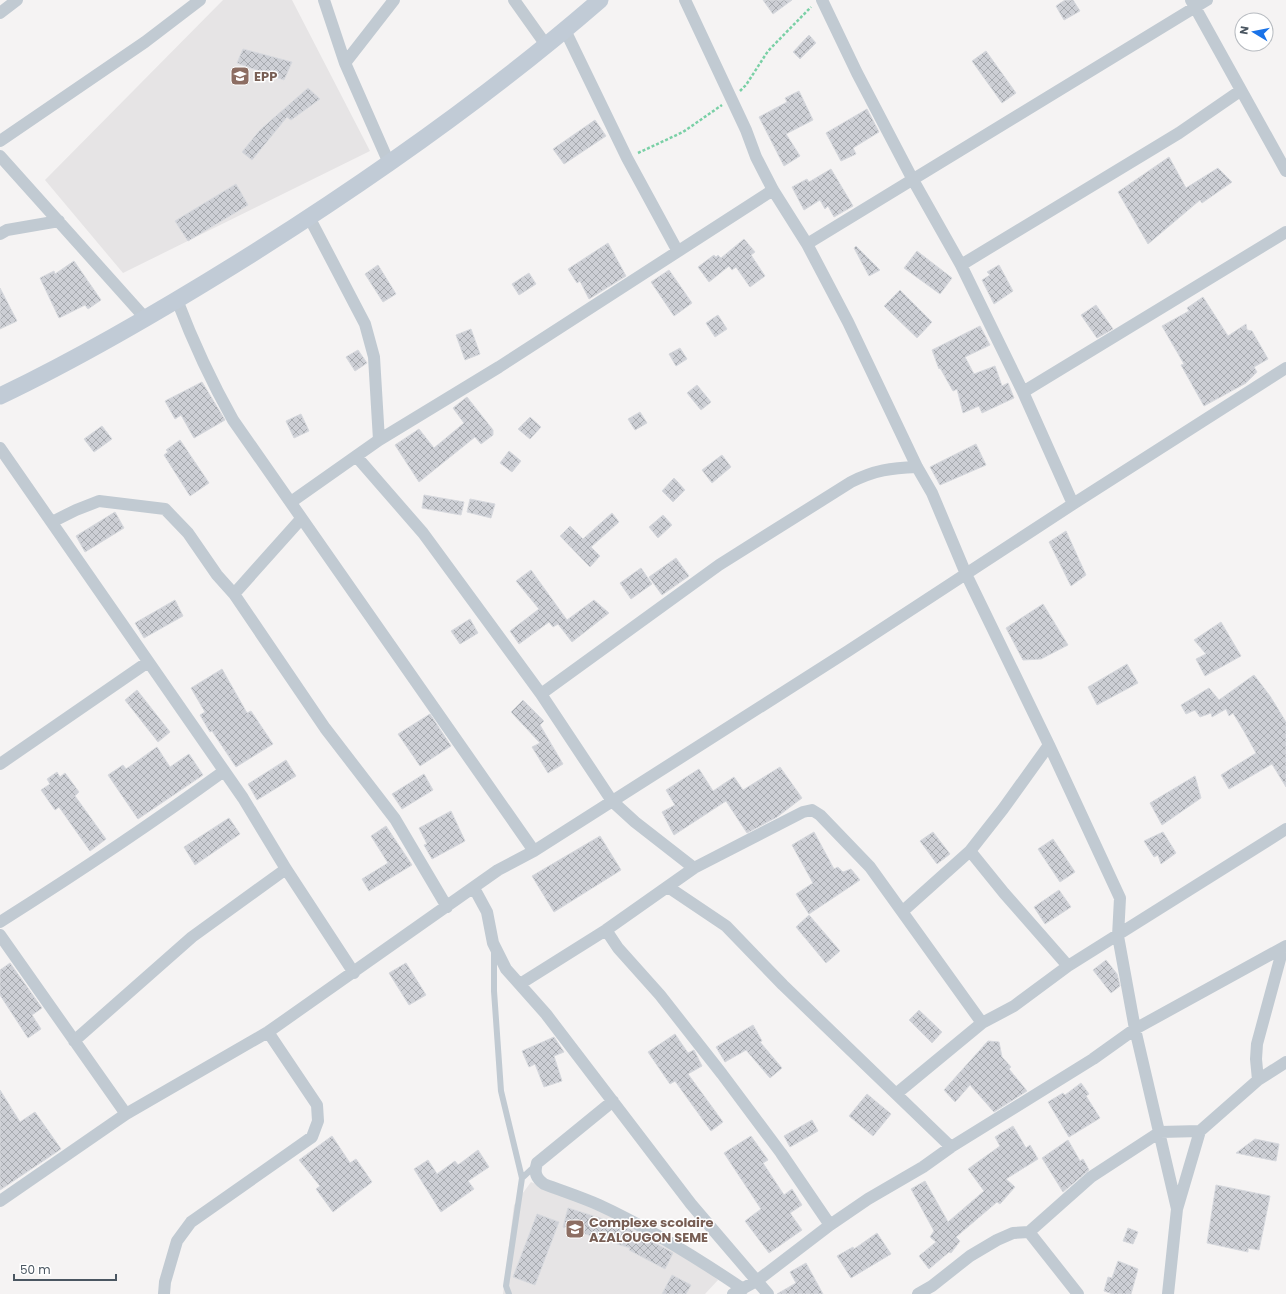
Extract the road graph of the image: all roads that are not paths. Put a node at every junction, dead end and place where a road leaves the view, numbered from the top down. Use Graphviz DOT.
graph roads {
  1 [pos="17,0"];
  2 [pos="200,0"];
  3 [pos="324,0"];
  4 [pos="394,0"];
  5 [pos="514,0"];
  6 [pos="600,0"];
  7 [pos="686,0"];
  8 [pos="822,0"];
  9 [pos="1207,0"];
  10 [pos="1193,4"];
  11 [pos="0,14"];
  12 [pos="565,30"];
  13 [pos="546,45"];
  14 [pos="345,63"];
  15 [pos="1240,91"];
  16 [pos="0,141"];
  17 [pos="0,156"];
  18 [pos="1284,162"];
  19 [pos="388,163"];
  20 [pos="913,180"];
  21 [pos="773,190"];
  22 [pos="309,218"];
  23 [pos="59,221"];
  24 [pos="1286,232"];
  25 [pos="0,234"];
  26 [pos="807,244"];
  27 [pos="677,250"];
  28 [pos="961,265"];
  29 [pos="177,300"];
  30 [pos="146,319"];
  31 [pos="1286,368"];
  32 [pos="1023,392"];
  33 [pos="0,396"];
  34 [pos="379,440"];
  35 [pos="0,448"];
  36 [pos="356,456"];
  37 [pos="917,467"];
  38 [pos="291,502"];
  39 [pos="1073,504"];
  40 [pos="301,519"];
  41 [pos="52,522"];
  42 [pos="966,574"];
  43 [pos="234,594"];
  44 [pos="148,662"];
  45 [pos="541,694"];
  46 [pos="1049,745"];
  47 [pos="0,764"];
  48 [pos="224,771"];
  49 [pos="612,801"];
  50 [pos="1286,829"];
  51 [pos="534,851"];
  52 [pos="970,851"];
  53 [pos="694,868"];
  54 [pos="286,869"];
  55 [pos="668,887"];
  56 [pos="474,888"];
  57 [pos="448,907"];
  58 [pos="903,911"];
  59 [pos="0,922"];
  60 [pos="606,930"];
  61 [pos="0,935"];
  62 [pos="1118,936"];
  63 [pos="493,943"];
  64 [pos="1284,947"];
  65 [pos="1068,966"];
  66 [pos="354,973"];
  67 [pos="520,984"];
  68 [pos="982,1023"];
  69 [pos="1135,1028"];
  70 [pos="268,1032"];
  71 [pos="74,1041"];
  72 [pos="1286,1062"];
  73 [pos="1258,1080"];
  74 [pos="896,1094"];
  75 [pos="612,1101"];
  76 [pos="126,1114"];
  77 [pos="1200,1131"];
  78 [pos="1160,1132"];
  79 [pos="951,1147"];
  80 [pos="537,1163"];
  81 [pos="522,1178"];
  82 [pos="0,1201"];
  83 [pos="1177,1209"];
  84 [pos="830,1225"];
  85 [pos="1028,1232"];
  86 [pos="758,1280"];
  87 [pos="738,1291"];
  88 [pos="164,1294"];
  89 [pos="509,1294"];
  90 [pos="768,1294"];
  91 [pos="918,1294"];
  92 [pos="1078,1294"];
  93 [pos="1168,1294"];
  1 -- 11 [label="street"];
  2 -- 16 [label="street"];
  3 -- 14 [label="street"];
  4 -- 14 [label="street"];
  5 -- 13 [label="street"];
  6 -- 12 [label="main road"];
  7 -- 21 [label="street"];
  8 -- 20 [label="street"];
  9 -- 10 [label="street"];
  10 -- 15 [label="street"];
  10 -- 20 [label="street"];
  12 -- 13 [label="main road"];
  12 -- 27 [label="street"];
  13 -- 19 [label="main road"];
  14 -- 19 [label="street"];
  15 -- 18 [label="street"];
  15 -- 28 [label="street"];
  17 -- 23 [label="street"];
  19 -- 22 [label="main road"];
  20 -- 26 [label="street"];
  20 -- 28 [label="street"];
  21 -- 26 [label="street"];
  21 -- 27 [label="street"];
  22 -- 29 [label="main road"];
  22 -- 34 [label="street"];
  23 -- 25 [label="street"];
  23 -- 30 [label="street"];
  24 -- 32 [label="street"];
  26 -- 37 [label="street"];
  27 -- 34 [label="street"];
  28 -- 32 [label="street"];
  29 -- 30 [label="main road"];
  29 -- 38 [label="street"];
  30 -- 33 [label="main road"];
  31 -- 39 [label="street"];
  32 -- 39 [label="street"];
  34 -- 36 [label="street"];
  35 -- 41 [label="street"];
  36 -- 38 [label="street"];
  36 -- 45 [label="street"];
  37 -- 42 [label="street"];
  37 -- 45 [label="street"];
  38 -- 40 [label="street"];
  39 -- 42 [label="street"];
  40 -- 43 [label="street"];
  40 -- 51 [label="street"];
  41 -- 43 [label="street"];
  41 -- 44 [label="street"];
  42 -- 46 [label="street"];
  42 -- 49 [label="street"];
  43 -- 57 [label="street"];
  44 -- 47 [label="street"];
  44 -- 48 [label="street"];
  45 -- 49 [label="street"];
  46 -- 52 [label="street"];
  46 -- 62 [label="street"];
  48 -- 54 [label="street"];
  48 -- 59 [label="street"];
  49 -- 51 [label="street"];
  49 -- 53 [label="street"];
  50 -- 62 [label="street"];
  51 -- 56 [label="street"];
  52 -- 58 [label="street"];
  52 -- 65 [label="street"];
  53 -- 55 [label="street"];
  53 -- 58 [label="street"];
  54 -- 66 [label="street"];
  54 -- 71 [label="street"];
  55 -- 60 [label="street"];
  55 -- 74 [label="street"];
  56 -- 57 [label="street"];
  56 -- 63 [label="street"];
  57 -- 66 [label="street"];
  58 -- 68 [label="street"];
  60 -- 67 [label="street"];
  60 -- 84 [label="street"];
  61 -- 71 [label="street"];
  62 -- 65 [label="street"];
  62 -- 69 [label="street"];
  63 -- 67 [label="street"];
  63 -- 81 [label="lane"];
  64 -- 69 [label="street"];
  64 -- 73 [label="street"];
  65 -- 68 [label="street"];
  66 -- 70 [label="street"];
  67 -- 75 [label="street"];
  68 -- 74 [label="street"];
  69 -- 78 [label="street"];
  69 -- 79 [label="street"];
  70 -- 76 [label="street"];
  70 -- 88 [label="street"];
  71 -- 76 [label="street"];
  72 -- 73 [label="street"];
  73 -- 77 [label="street"];
  74 -- 79 [label="street"];
  75 -- 80 [label="street"];
  75 -- 86 [label="street"];
  76 -- 82 [label="street"];
  77 -- 78 [label="street"];
  77 -- 83 [label="street"];
  78 -- 83 [label="street"];
  78 -- 85 [label="street"];
  79 -- 84 [label="street"];
  80 -- 81 [label="lane"];
  80 -- 87 [label="street"];
  81 -- 89 [label="lane"];
  83 -- 93 [label="street"];
  84 -- 86 [label="street"];
  85 -- 91 [label="street"];
  85 -- 92 [label="street"];
  86 -- 87 [label="street"];
  86 -- 90 [label="street"];
}
